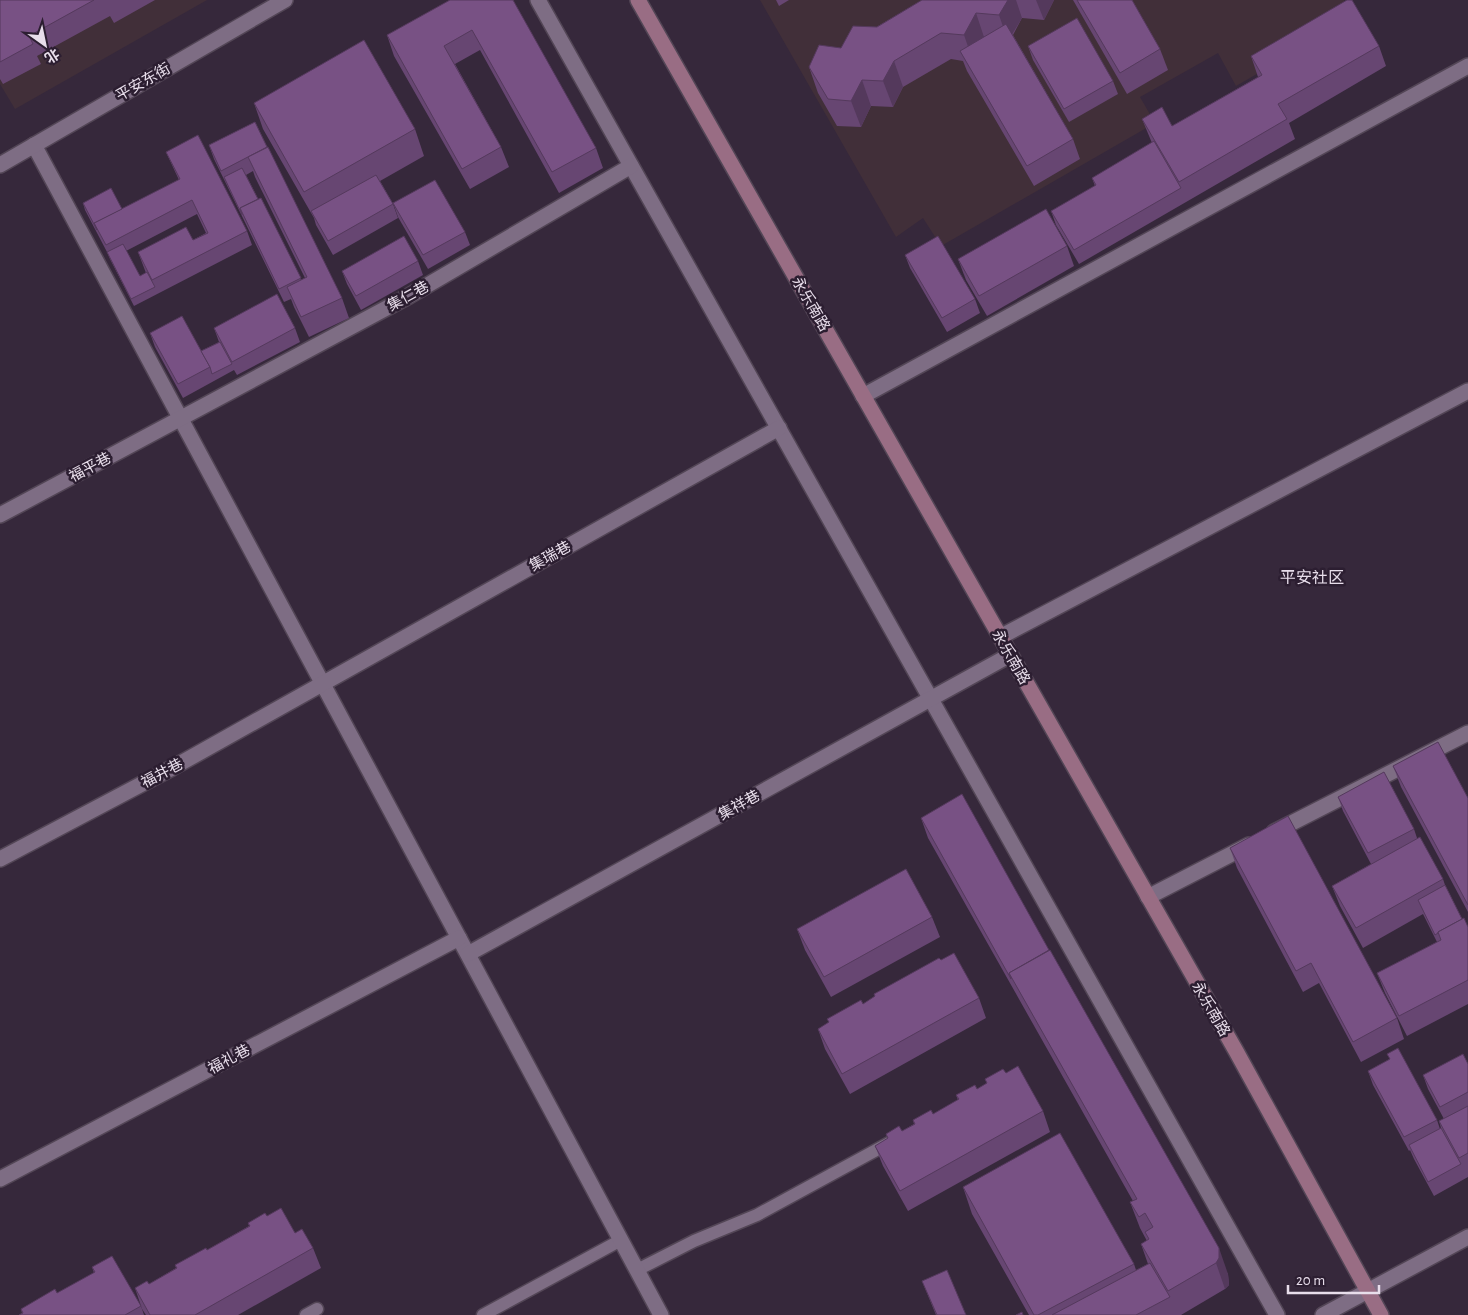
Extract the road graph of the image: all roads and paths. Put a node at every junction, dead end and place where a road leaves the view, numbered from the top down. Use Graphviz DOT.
graph roads {
  1 [pos="285,0"];
  2 [pos="538,0"];
  3 [pos="638,0"];
  4 [pos="1468,66"];
  5 [pos="34,145"];
  6 [pos="0,164"];
  7 [pos="631,166"];
  8 [pos="1468,391"];
  9 [pos="863,396"];
  10 [pos="180,419"];
  11 [pos="779,428"];
  12 [pos="0,515"];
  13 [pos="1000,638"];
  14 [pos="1010,655"];
  15 [pos="322,684"];
  16 [pos="931,699"];
  17 [pos="1468,732"];
  18 [pos="0,859"];
  19 [pos="1148,897"];
  20 [pos="459,938"];
  21 [pos="468,954"];
  22 [pos="905,1135"];
  23 [pos="0,1180"];
  24 [pos="1468,1238"];
  25 [pos="621,1240"];
  26 [pos="637,1270"];
  27 [pos="1368,1291"];
  28 [pos="483,1315"];
  29 [pos="661,1315"];
  30 [pos="1277,1315"];
  31 [pos="1323,1315"];
  32 [pos="1381,1315"];
  1 -- 5 [label="street, 平安东街"];
  2 -- 7 [label="street"];
  3 -- 9 [label="main road, 永乐南路"];
  4 -- 9 [label="street"];
  5 -- 6 [label="street, 平安东街"];
  5 -- 10 [label="street"];
  7 -- 10 [label="street, 集仁巷"];
  7 -- 11 [label="street"];
  8 -- 13 [label="street"];
  9 -- 13 [label="main road, 永乐南路"];
  10 -- 12 [label="street, 福平巷"];
  10 -- 15 [label="street"];
  11 -- 15 [label="street, 集瑞巷"];
  11 -- 16 [label="street"];
  13 -- 14 [label="main road, 永乐南路"];
  14 -- 16 [label="street, 集祥巷"];
  14 -- 19 [label="main road, 永乐南路"];
  15 -- 18 [label="street, 福井巷"];
  15 -- 20 [label="street"];
  16 -- 21 [label="street, 集祥巷"];
  16 -- 30 [label="street"];
  17 -- 19 [label="street"];
  19 -- 27 [label="main road, 永乐南路"];
  20 -- 21 [label="street"];
  20 -- 23 [label="street, 福礼巷"];
  21 -- 25 [label="street"];
  22 -- 26 [label="lane"];
  24 -- 27 [label="street"];
  25 -- 26 [label="street"];
  25 -- 28 [label="lane"];
  26 -- 29 [label="street"];
  27 -- 31 [label="street"];
  27 -- 32 [label="main road, 永乐南路"];
}
